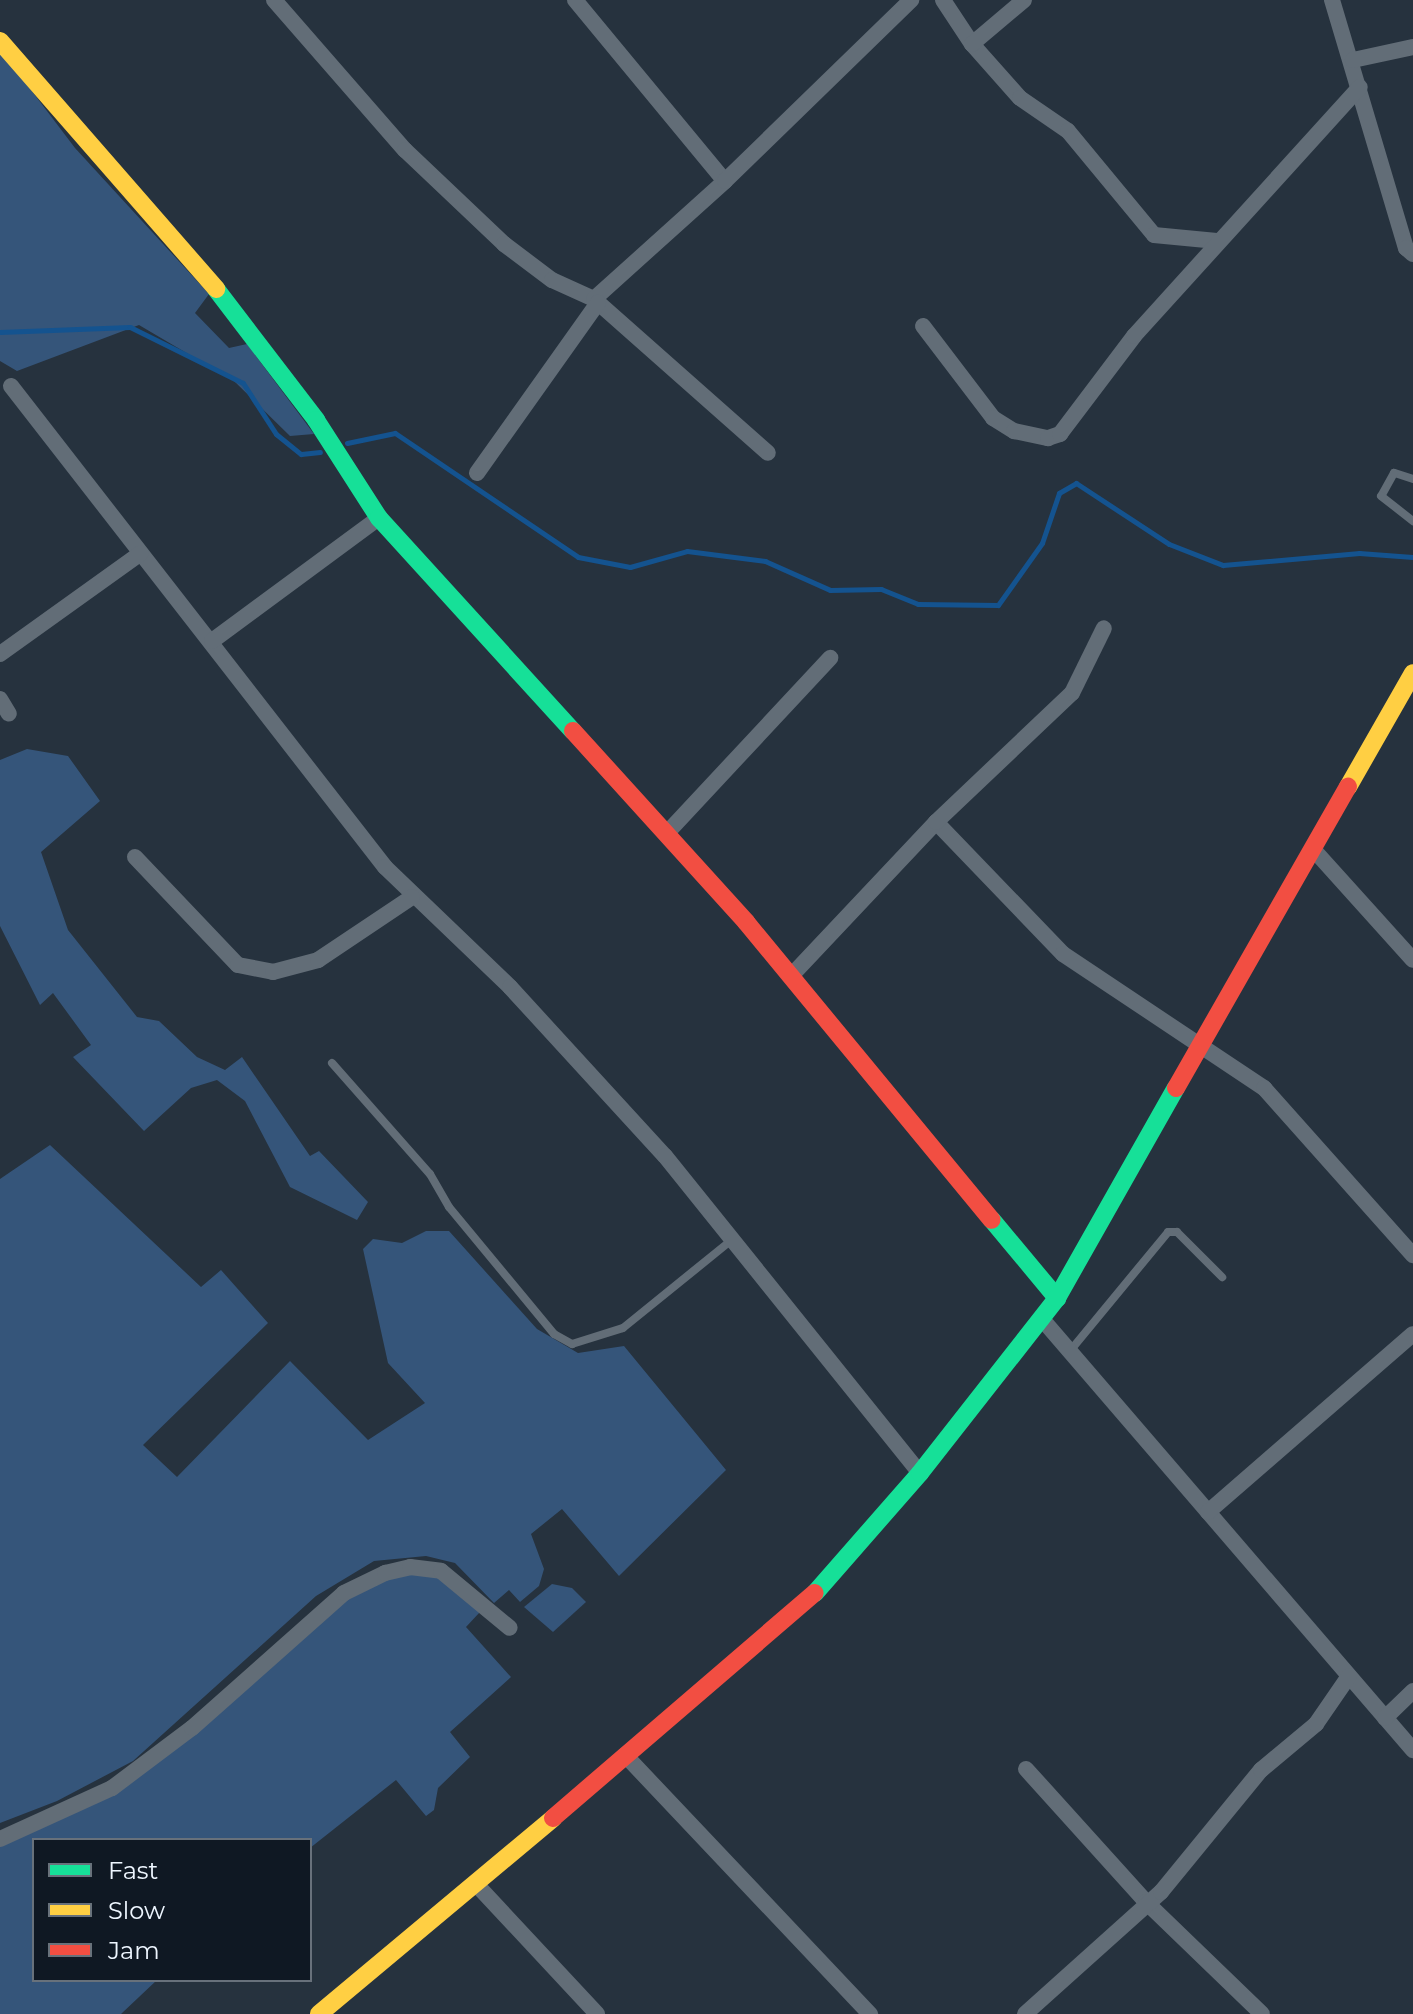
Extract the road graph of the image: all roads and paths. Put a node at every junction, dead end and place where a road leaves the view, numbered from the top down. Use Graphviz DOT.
graph roads {
  1 [pos="274,0"];
  2 [pos="575,0"];
  3 [pos="911,0"];
  4 [pos="943,0"];
  5 [pos="1024,0"];
  6 [pos="1332,0"];
  7 [pos="0,41"];
  8 [pos="972,44"];
  9 [pos="1413,47"];
  10 [pos="1353,60"];
  11 [pos="1360,87"];
  12 [pos="725,181"];
  13 [pos="1217,241"];
  14 [pos="1413,254"];
  15 [pos="596,301"];
  16 [pos="923,326"];
  17 [pos="11,386"];
  18 [pos="768,453"];
  19 [pos="477,473"];
  20 [pos="1413,479"];
  21 [pos="379,518"];
  22 [pos="1413,521"];
  23 [pos="141,553"];
  24 [pos="1104,628"];
  25 [pos="212,641"];
  26 [pos="0,654"];
  27 [pos="830,658"];
  28 [pos="1411,682"];
  29 [pos="936,822"];
  30 [pos="666,834"];
  31 [pos="1313,849"];
  32 [pos="135,857"];
  33 [pos="412,897"];
  34 [pos="1413,960"];
  35 [pos="791,976"];
  36 [pos="1202,1047"];
  37 [pos="332,1063"];
  38 [pos="734,1239"];
  39 [pos="1413,1255"];
  40 [pos="1222,1277"];
  41 [pos="1057,1298"];
  42 [pos="1042,1319"];
  43 [pos="1413,1334"];
  44 [pos="1070,1351"];
  45 [pos="920,1473"];
  46 [pos="1208,1512"];
  47 [pos="510,1628"];
  48 [pos="1349,1676"];
  49 [pos="1413,1691"];
  50 [pos="1385,1718"];
  51 [pos="1413,1750"];
  52 [pos="625,1755"];
  53 [pos="1026,1769"];
  54 [pos="0,1839"];
  55 [pos="475,1883"];
  56 [pos="1146,1902"];
  57 [pos="319,2014"];
  58 [pos="597,2014"];
  59 [pos="870,2014"];
  60 [pos="1025,2014"];
  61 [pos="1262,2014"];
  1 -- 15 [label="street"];
  2 -- 12 [label="street"];
  3 -- 12 [label="street"];
  4 -- 8 [label="street"];
  5 -- 8 [label="street"];
  6 -- 10 [label="street"];
  7 -- 21 [label="street"];
  8 -- 13 [label="street"];
  9 -- 10 [label="street"];
  10 -- 11 [label="street"];
  11 -- 13 [label="street"];
  11 -- 14 [label="street"];
  12 -- 15 [label="street"];
  13 -- 16 [label="street"];
  15 -- 18 [label="street"];
  15 -- 19 [label="street"];
  17 -- 23 [label="street"];
  20 -- 22 [label="lane"];
  21 -- 25 [label="street"];
  21 -- 30 [label="street"];
  23 -- 25 [label="street"];
  23 -- 26 [label="street"];
  24 -- 29 [label="street"];
  25 -- 33 [label="street"];
  27 -- 30 [label="street"];
  28 -- 31 [label="street"];
  29 -- 35 [label="street"];
  29 -- 36 [label="street"];
  30 -- 35 [label="street"];
  31 -- 34 [label="street"];
  31 -- 36 [label="street"];
  32 -- 33 [label="street"];
  33 -- 38 [label="street"];
  35 -- 41 [label="street"];
  36 -- 39 [label="street"];
  36 -- 41 [label="street"];
  37 -- 38 [label="lane"];
  38 -- 45 [label="street"];
  40 -- 44 [label="lane"];
  41 -- 42 [label="street"];
  42 -- 44 [label="street"];
  42 -- 45 [label="street"];
  43 -- 46 [label="street"];
  44 -- 46 [label="street"];
  45 -- 52 [label="street"];
  46 -- 48 [label="street"];
  47 -- 54 [label="street"];
  48 -- 50 [label="street"];
  48 -- 56 [label="street"];
  49 -- 50 [label="street"];
  50 -- 51 [label="street"];
  52 -- 55 [label="street"];
  52 -- 59 [label="street"];
  53 -- 56 [label="street"];
  55 -- 57 [label="street"];
  55 -- 58 [label="street"];
  56 -- 60 [label="street"];
  56 -- 61 [label="street"];
}
